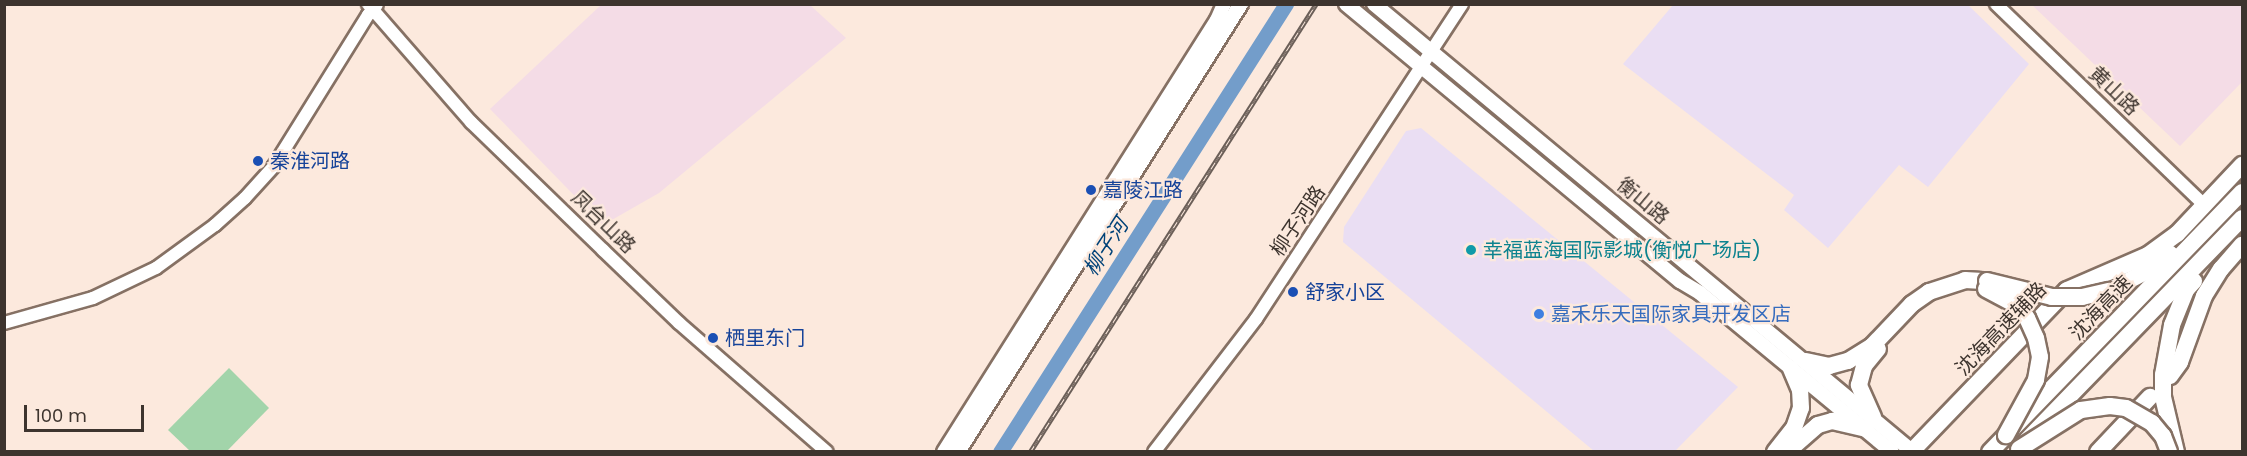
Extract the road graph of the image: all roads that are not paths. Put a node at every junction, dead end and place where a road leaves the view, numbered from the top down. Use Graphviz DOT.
graph roads {
  1 [pos="1224,4"];
  2 [pos="1241,4"];
  3 [pos="1346,4"];
  4 [pos="1374,4"];
  5 [pos="1462,4"];
  6 [pos="1996,4"];
  7 [pos="367,7"];
  8 [pos="1432,52"];
  9 [pos="1423,67"];
  10 [pos="2242,165"];
  11 [pos="2242,191"];
  12 [pos="2204,205"];
  13 [pos="2242,220"];
  14 [pos="2242,245"];
  15 [pos="1986,285"];
  16 [pos="4,316"];
  17 [pos="4,323"];
  18 [pos="1798,365"];
  19 [pos="2170,376"];
  20 [pos="2150,396"];
  21 [pos="1868,423"];
  22 [pos="2006,435"];
  23 [pos="2017,450"];
  24 [pos="1912,451"];
  25 [pos="814,452"];
  26 [pos="826,452"];
  27 [pos="944,452"];
  28 [pos="958,452"];
  29 [pos="1154,452"];
  30 [pos="1775,452"];
  31 [pos="1787,452"];
  32 [pos="1892,452"];
  33 [pos="1990,452"];
  34 [pos="2098,452"];
  35 [pos="2169,452"];
  36 [pos="2176,452"];
  1 -- 27 [label="main road"];
  2 -- 28 [label="main road"];
  3 -- 9 [label="main road"];
  4 -- 8 [label="main road, 衡山路"];
  5 -- 8 [label="street, 柳子河路"];
  6 -- 12 [label="street, 黄山路"];
  7 -- 16 [label="street"];
  7 -- 17 [label="street"];
  7 -- 25 [label="street, 凤台山路"];
  7 -- 26 [label="street, 凤台山路"];
  8 -- 9 [label="street, 柳子河路"];
  8 -- 18 [label="main road, 衡山路"];
  9 -- 18 [label="main road"];
  9 -- 29 [label="street, 柳子河路"];
  10 -- 12 [label="highway, 沈海高速辅路"];
  11 -- 15 [label="highway, bridge"];
  11 -- 22 [label="highway, 沈海高速, bridge"];
  12 -- 24 [label="highway, 沈海高速辅路"];
  13 -- 23 [label="highway, 沈海高速, bridge"];
  13 -- 36 [label="highway"];
  14 -- 19 [label="highway"];
  15 -- 18 [label="highway"];
  15 -- 21 [label="highway"];
  15 -- 22 [label="highway, bridge"];
  18 -- 21 [label="main road"];
  18 -- 30 [label="highway"];
  20 -- 34 [label="highway"];
  21 -- 24 [label="main road"];
  21 -- 31 [label="highway"];
  21 -- 32 [label="main road"];
  22 -- 33 [label="highway, 沈海高速"];
  23 -- 35 [label="highway, bridge"];
}
